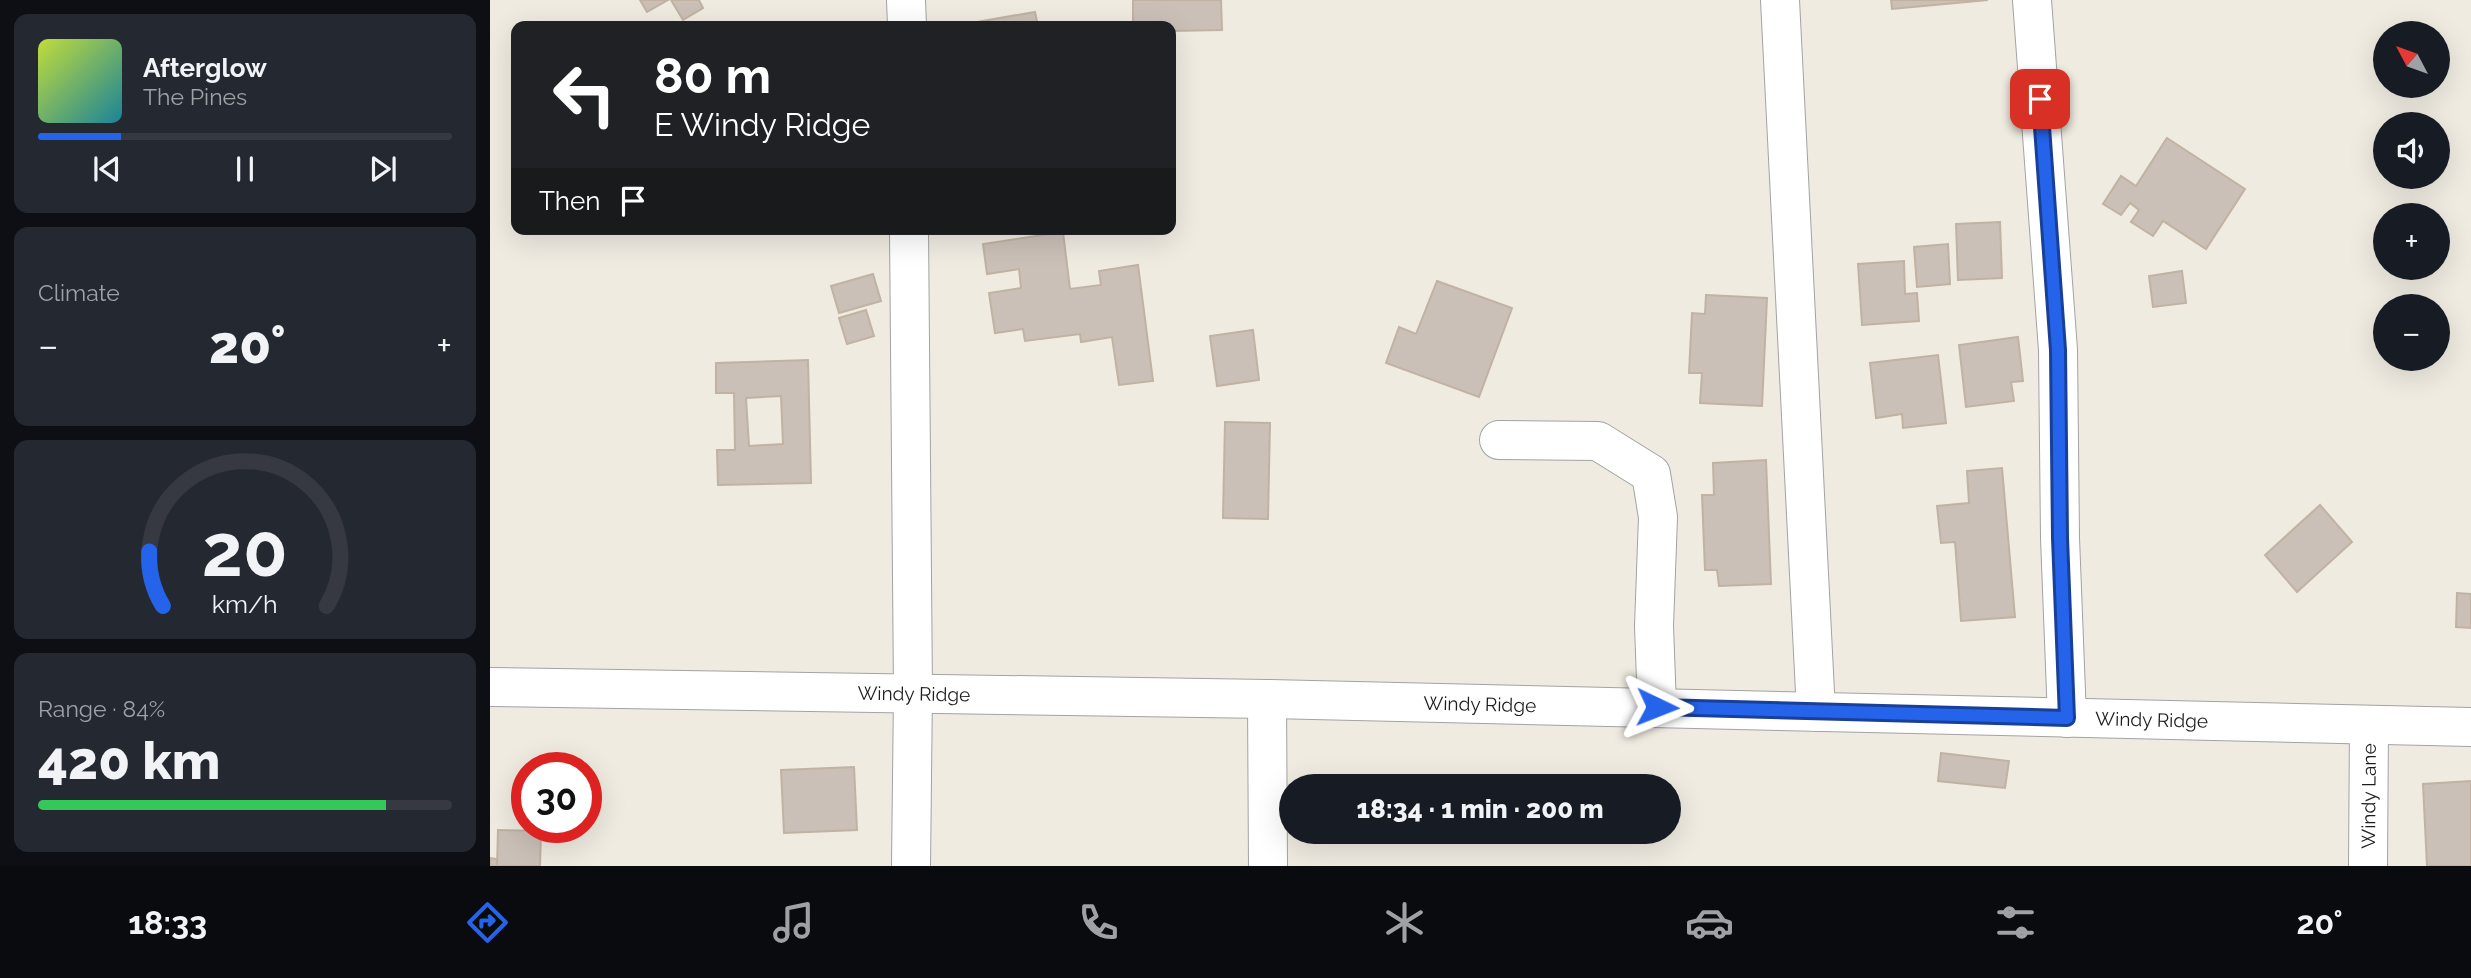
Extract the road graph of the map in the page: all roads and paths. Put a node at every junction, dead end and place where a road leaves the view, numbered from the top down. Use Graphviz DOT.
graph roads {
  1 [pos="906,0"];
  2 [pos="1780,0"];
  3 [pos="2032,0"];
  4 [pos="907,21"];
  5 [pos="909,235"];
  6 [pos="1499,440"];
  7 [pos="490,687"];
  8 [pos="913,692"];
  9 [pos="1267,699"];
  10 [pos="1657,707"];
  11 [pos="1816,712"];
  12 [pos="2067,718"];
  13 [pos="2370,725"];
  14 [pos="2471,727"];
  15 [pos="911,866"];
  16 [pos="1268,866"];
  17 [pos="2368,866"];
  1 -- 4 [label="street"];
  2 -- 11 [label="street"];
  3 -- 12 [label="street"];
  5 -- 8 [label="street"];
  6 -- 10 [label="street"];
  7 -- 8 [label="street, Windy Ridge"];
  8 -- 9 [label="street, Windy Ridge"];
  8 -- 15 [label="street"];
  9 -- 10 [label="street, Windy Ridge"];
  9 -- 16 [label="street"];
  10 -- 11 [label="street, Windy Ridge"];
  11 -- 12 [label="street, Windy Ridge"];
  12 -- 13 [label="street, Windy Ridge"];
  13 -- 14 [label="street, Windy Ridge"];
  13 -- 17 [label="street, Windy Lane"];
}
